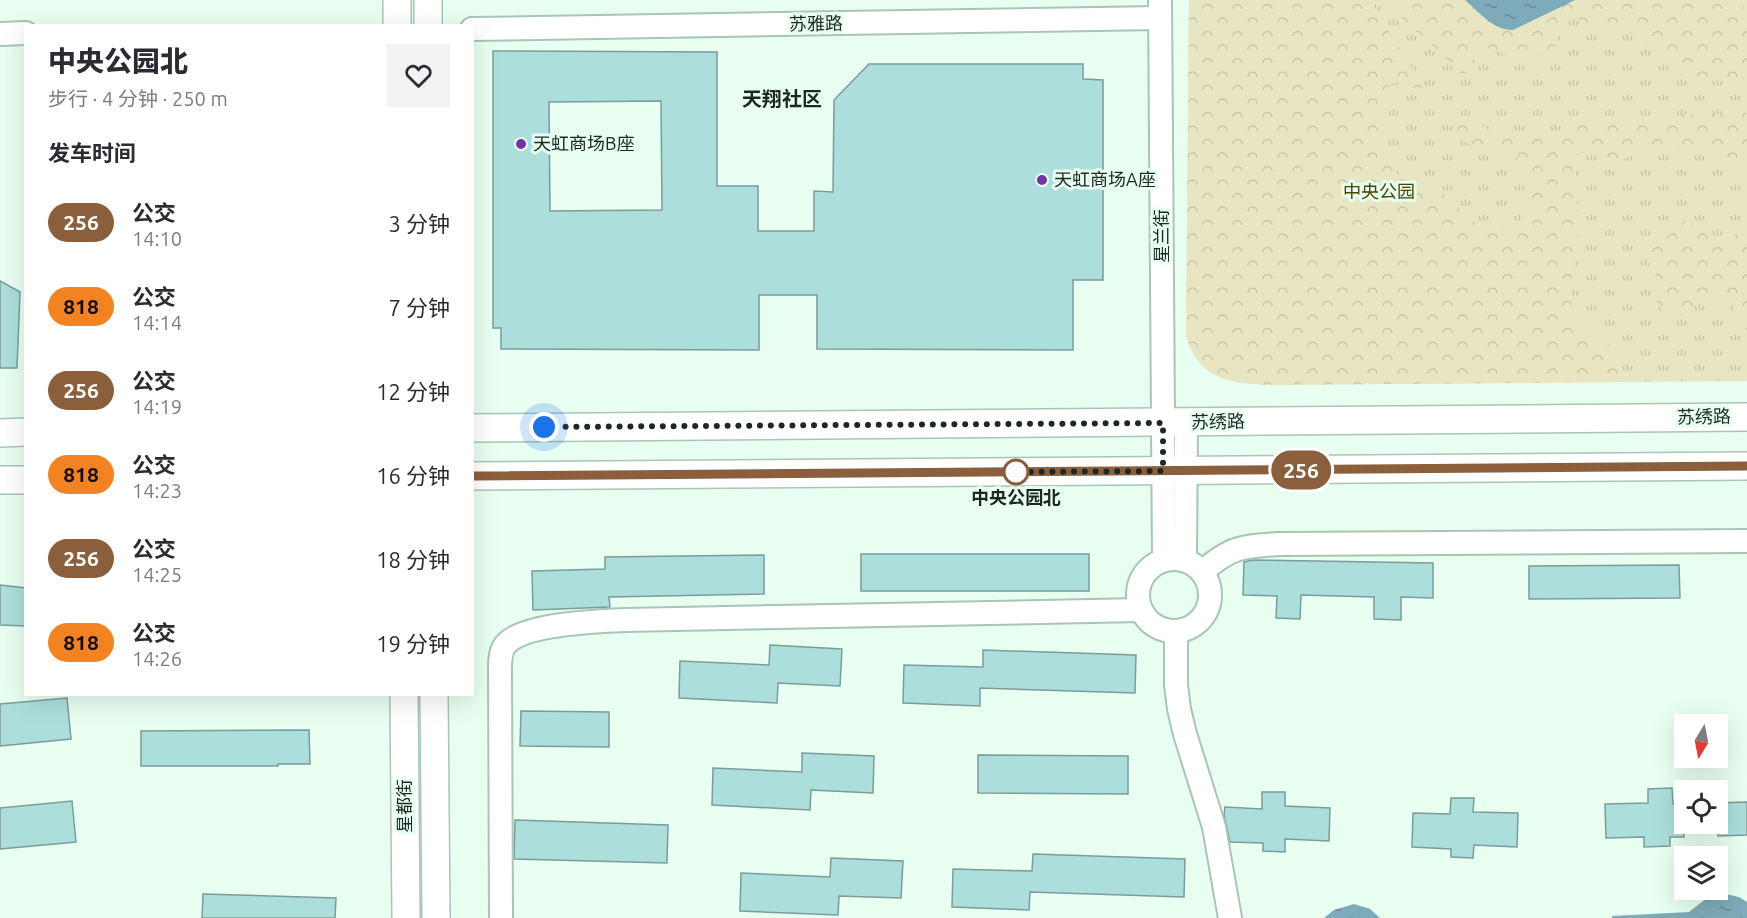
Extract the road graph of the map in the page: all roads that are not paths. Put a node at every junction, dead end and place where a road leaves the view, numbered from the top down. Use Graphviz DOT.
graph roads {
  1 [pos="397,0"];
  2 [pos="428,0"];
  3 [pos="1160,9"];
  4 [pos="397,24"];
  5 [pos="428,24"];
  6 [pos="474,29"];
  7 [pos="24,33"];
  8 [pos="0,34"];
  9 [pos="1747,417"];
  10 [pos="1175,423"];
  11 [pos="474,428"];
  12 [pos="24,432"];
  13 [pos="0,433"];
  14 [pos="1747,466"];
  15 [pos="1174,471"];
  16 [pos="474,476"];
  17 [pos="0,480"];
  18 [pos="24,480"];
  19 [pos="1747,541"];
  20 [pos="1184,564"];
  21 [pos="1141,610"];
  22 [pos="1176,631"];
  23 [pos="404,696"];
  24 [pos="435,696"];
  25 [pos="406,918"];
  26 [pos="436,918"];
  27 [pos="501,918"];
  28 [pos="1230,918"];
  1 -- 4 [label="main road"];
  2 -- 5 [label="main road"];
  3 -- 6 [label="street, 苏雅路"];
  3 -- 10 [label="street, 星兰街"];
  7 -- 8 [label="street"];
  9 -- 10 [label="main road, 苏绣路"];
  10 -- 11 [label="main road, 苏绣路"];
  10 -- 15 [label="street, 星兰街"];
  12 -- 13 [label="main road"];
  14 -- 15 [label="main road"];
  15 -- 16 [label="main road"];
  15 -- 20 [label="street, 星兰街"];
  17 -- 18 [label="main road"];
  19 -- 20 [label="street"];
  20 -- 21 [label="street"];
  20 -- 22 [label="street"];
  21 -- 22 [label="street"];
  21 -- 27 [label="street"];
  22 -- 28 [label="street"];
  23 -- 25 [label="main road, 星都街"];
  24 -- 26 [label="main road, 星都街"];
}
